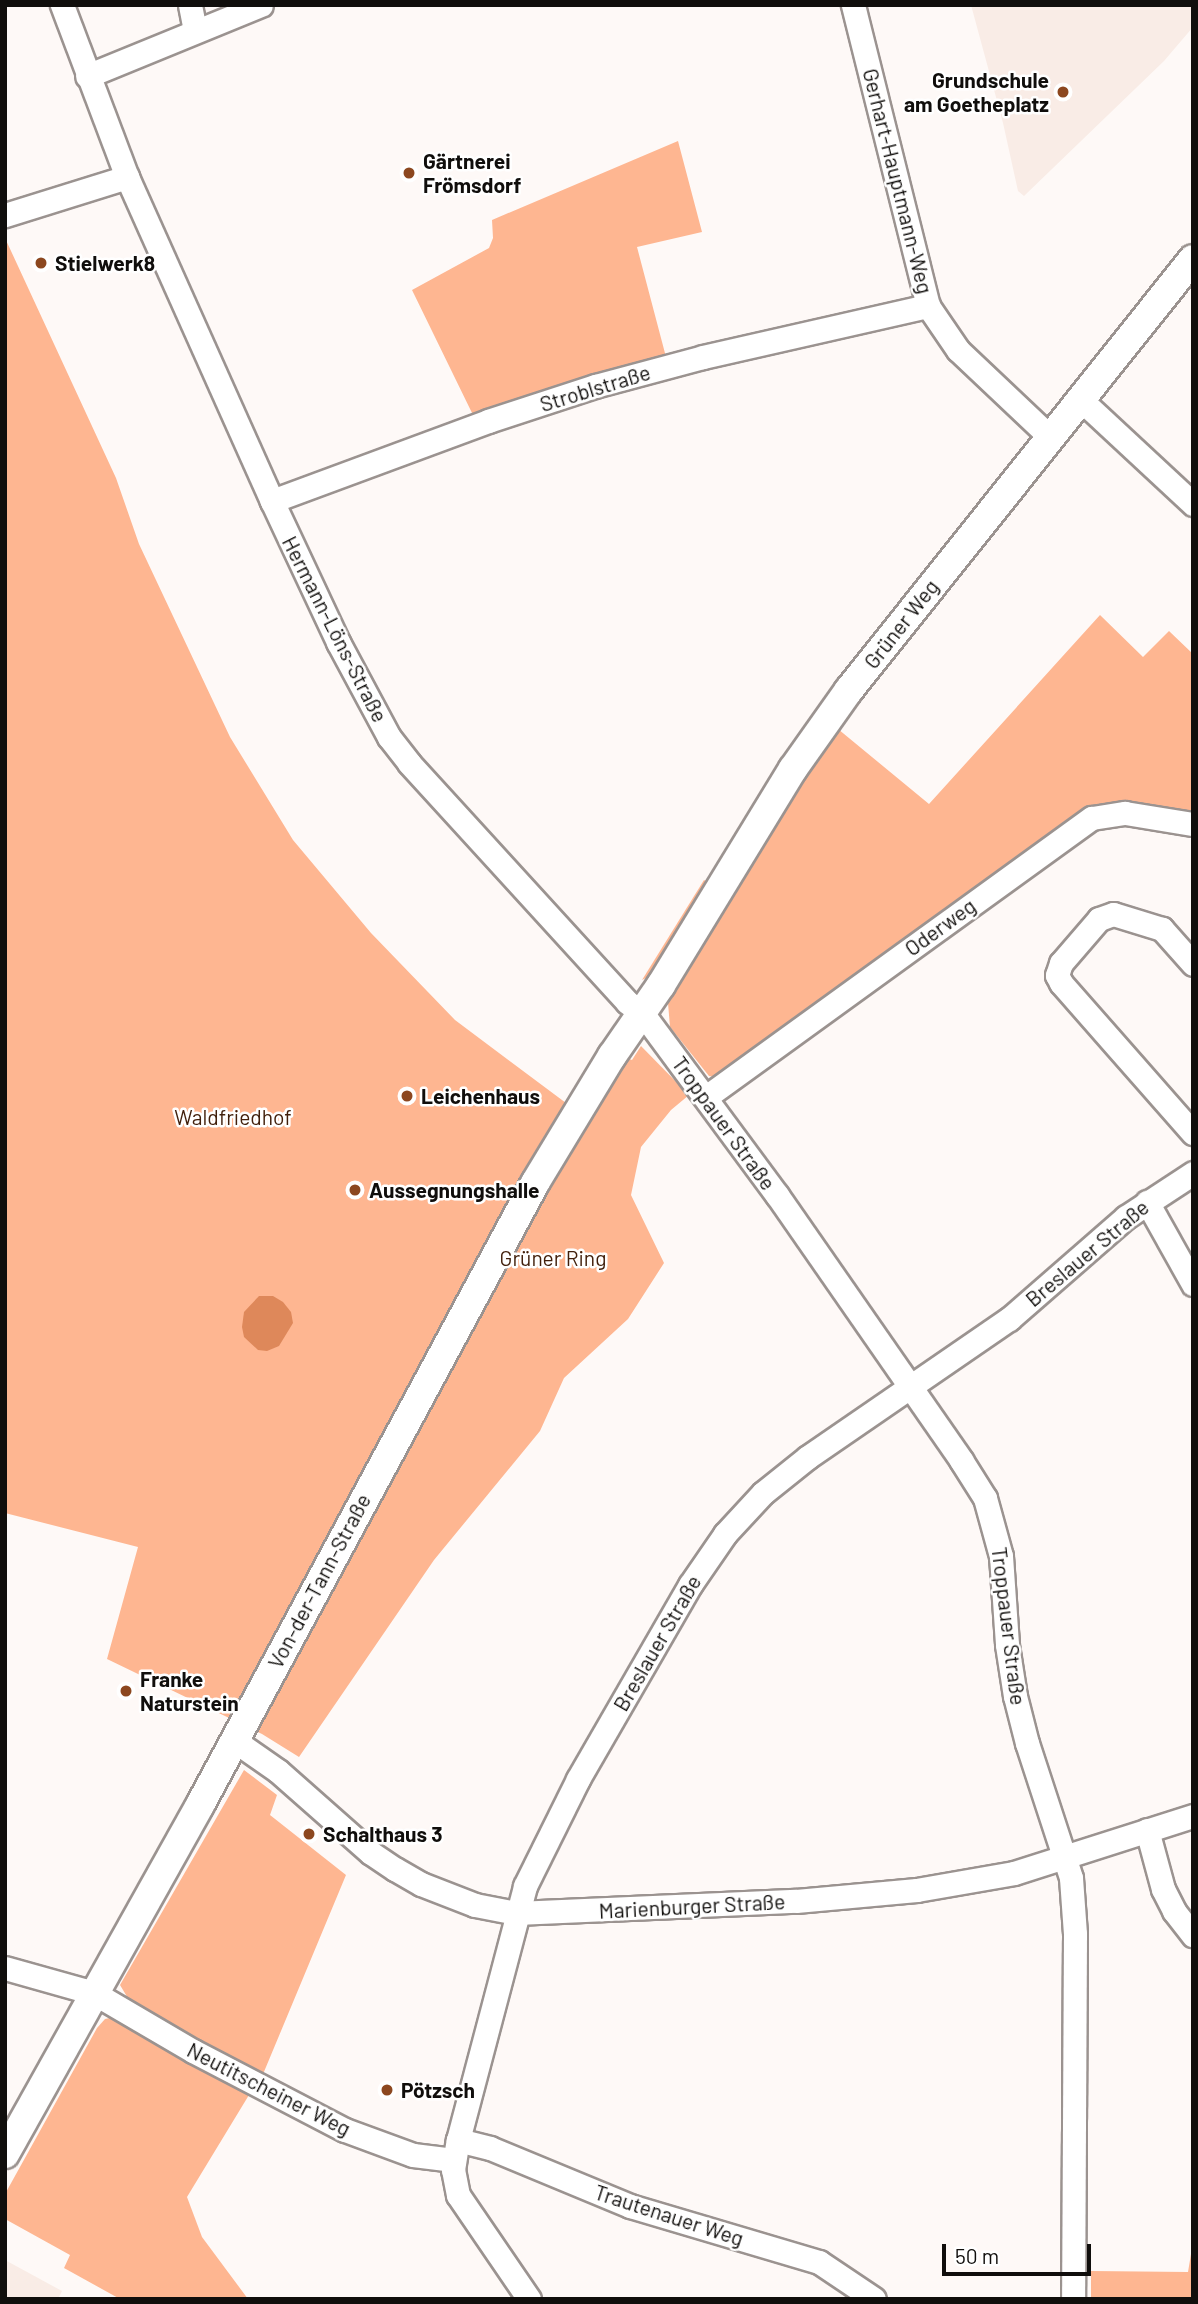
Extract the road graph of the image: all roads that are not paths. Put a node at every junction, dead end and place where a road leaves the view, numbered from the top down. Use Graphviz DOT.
graph roads {
  1 [pos="62,5"];
  2 [pos="190,5"];
  3 [pos="261,5"];
  4 [pos="853,5"];
  5 [pos="195,30"];
  6 [pos="87,76"];
  7 [pos="127,177"];
  8 [pos="5,215"];
  9 [pos="1193,259"];
  10 [pos="928,306"];
  11 [pos="1080,399"];
  12 [pos="1050,437"];
  13 [pos="272,501"];
  14 [pos="1193,504"];
  15 [pos="1193,824"];
  16 [pos="1193,964"];
  17 [pos="643,1014"];
  18 [pos="706,1097"];
  19 [pos="1193,1133"];
  20 [pos="1193,1172"];
  21 [pos="1147,1202"];
  22 [pos="1193,1284"];
  23 [pos="911,1388"];
  24 [pos="235,1741"];
  25 [pos="1193,1816"];
  26 [pos="1147,1830"];
  27 [pos="1067,1858"];
  28 [pos="516,1913"];
  29 [pos="1193,1935"];
  30 [pos="5,1968"];
  31 [pos="94,1993"];
  32 [pos="456,2150"];
  33 [pos="5,2154"];
  34 [pos="529,2299"];
  35 [pos="874,2299"];
  36 [pos="1073,2299"];
  1 -- 6 [label="street, Hermann-Löns-Straße"];
  2 -- 5 [label="street"];
  3 -- 5 [label="street"];
  4 -- 10 [label="street, Gerhart-Hauptmann-Weg"];
  5 -- 6 [label="street"];
  6 -- 7 [label="street, Hermann-Löns-Straße"];
  7 -- 8 [label="street"];
  7 -- 13 [label="street, Hermann-Löns-Straße"];
  9 -- 11 [label="street, Grüner Weg"];
  10 -- 12 [label="street, Gerhart-Hauptmann-Weg"];
  10 -- 13 [label="street, Stroblstraße"];
  11 -- 12 [label="street, Grüner Weg"];
  11 -- 14 [label="street"];
  12 -- 17 [label="street, Grüner Weg"];
  13 -- 17 [label="street, Hermann-Löns-Straße"];
  15 -- 18 [label="street, Oderweg"];
  16 -- 19 [label="street"];
  17 -- 18 [label="street, Troppauer Straße"];
  17 -- 24 [label="street, Von-der-Tann-Straße"];
  18 -- 23 [label="street, Troppauer Straße"];
  20 -- 21 [label="street, Breslauer Straße"];
  21 -- 22 [label="street"];
  21 -- 23 [label="street, Breslauer Straße"];
  23 -- 27 [label="street, Troppauer Straße"];
  23 -- 28 [label="street, Breslauer Straße"];
  24 -- 28 [label="street, Marienburger Straße"];
  24 -- 31 [label="street, Von-der-Tann-Straße"];
  25 -- 26 [label="street, Marienburger Straße"];
  26 -- 27 [label="street, Marienburger Straße"];
  26 -- 29 [label="street"];
  27 -- 28 [label="street, Marienburger Straße"];
  27 -- 36 [label="street, Troppauer Straße"];
  28 -- 32 [label="street, Breslauer Straße"];
  30 -- 31 [label="street, Neutitscheiner Weg"];
  31 -- 32 [label="street, Neutitscheiner Weg"];
  31 -- 33 [label="street, Von-der-Tann-Straße"];
  32 -- 34 [label="street, Breslauer Straße"];
  32 -- 35 [label="street, Trautenauer Weg"];
}
